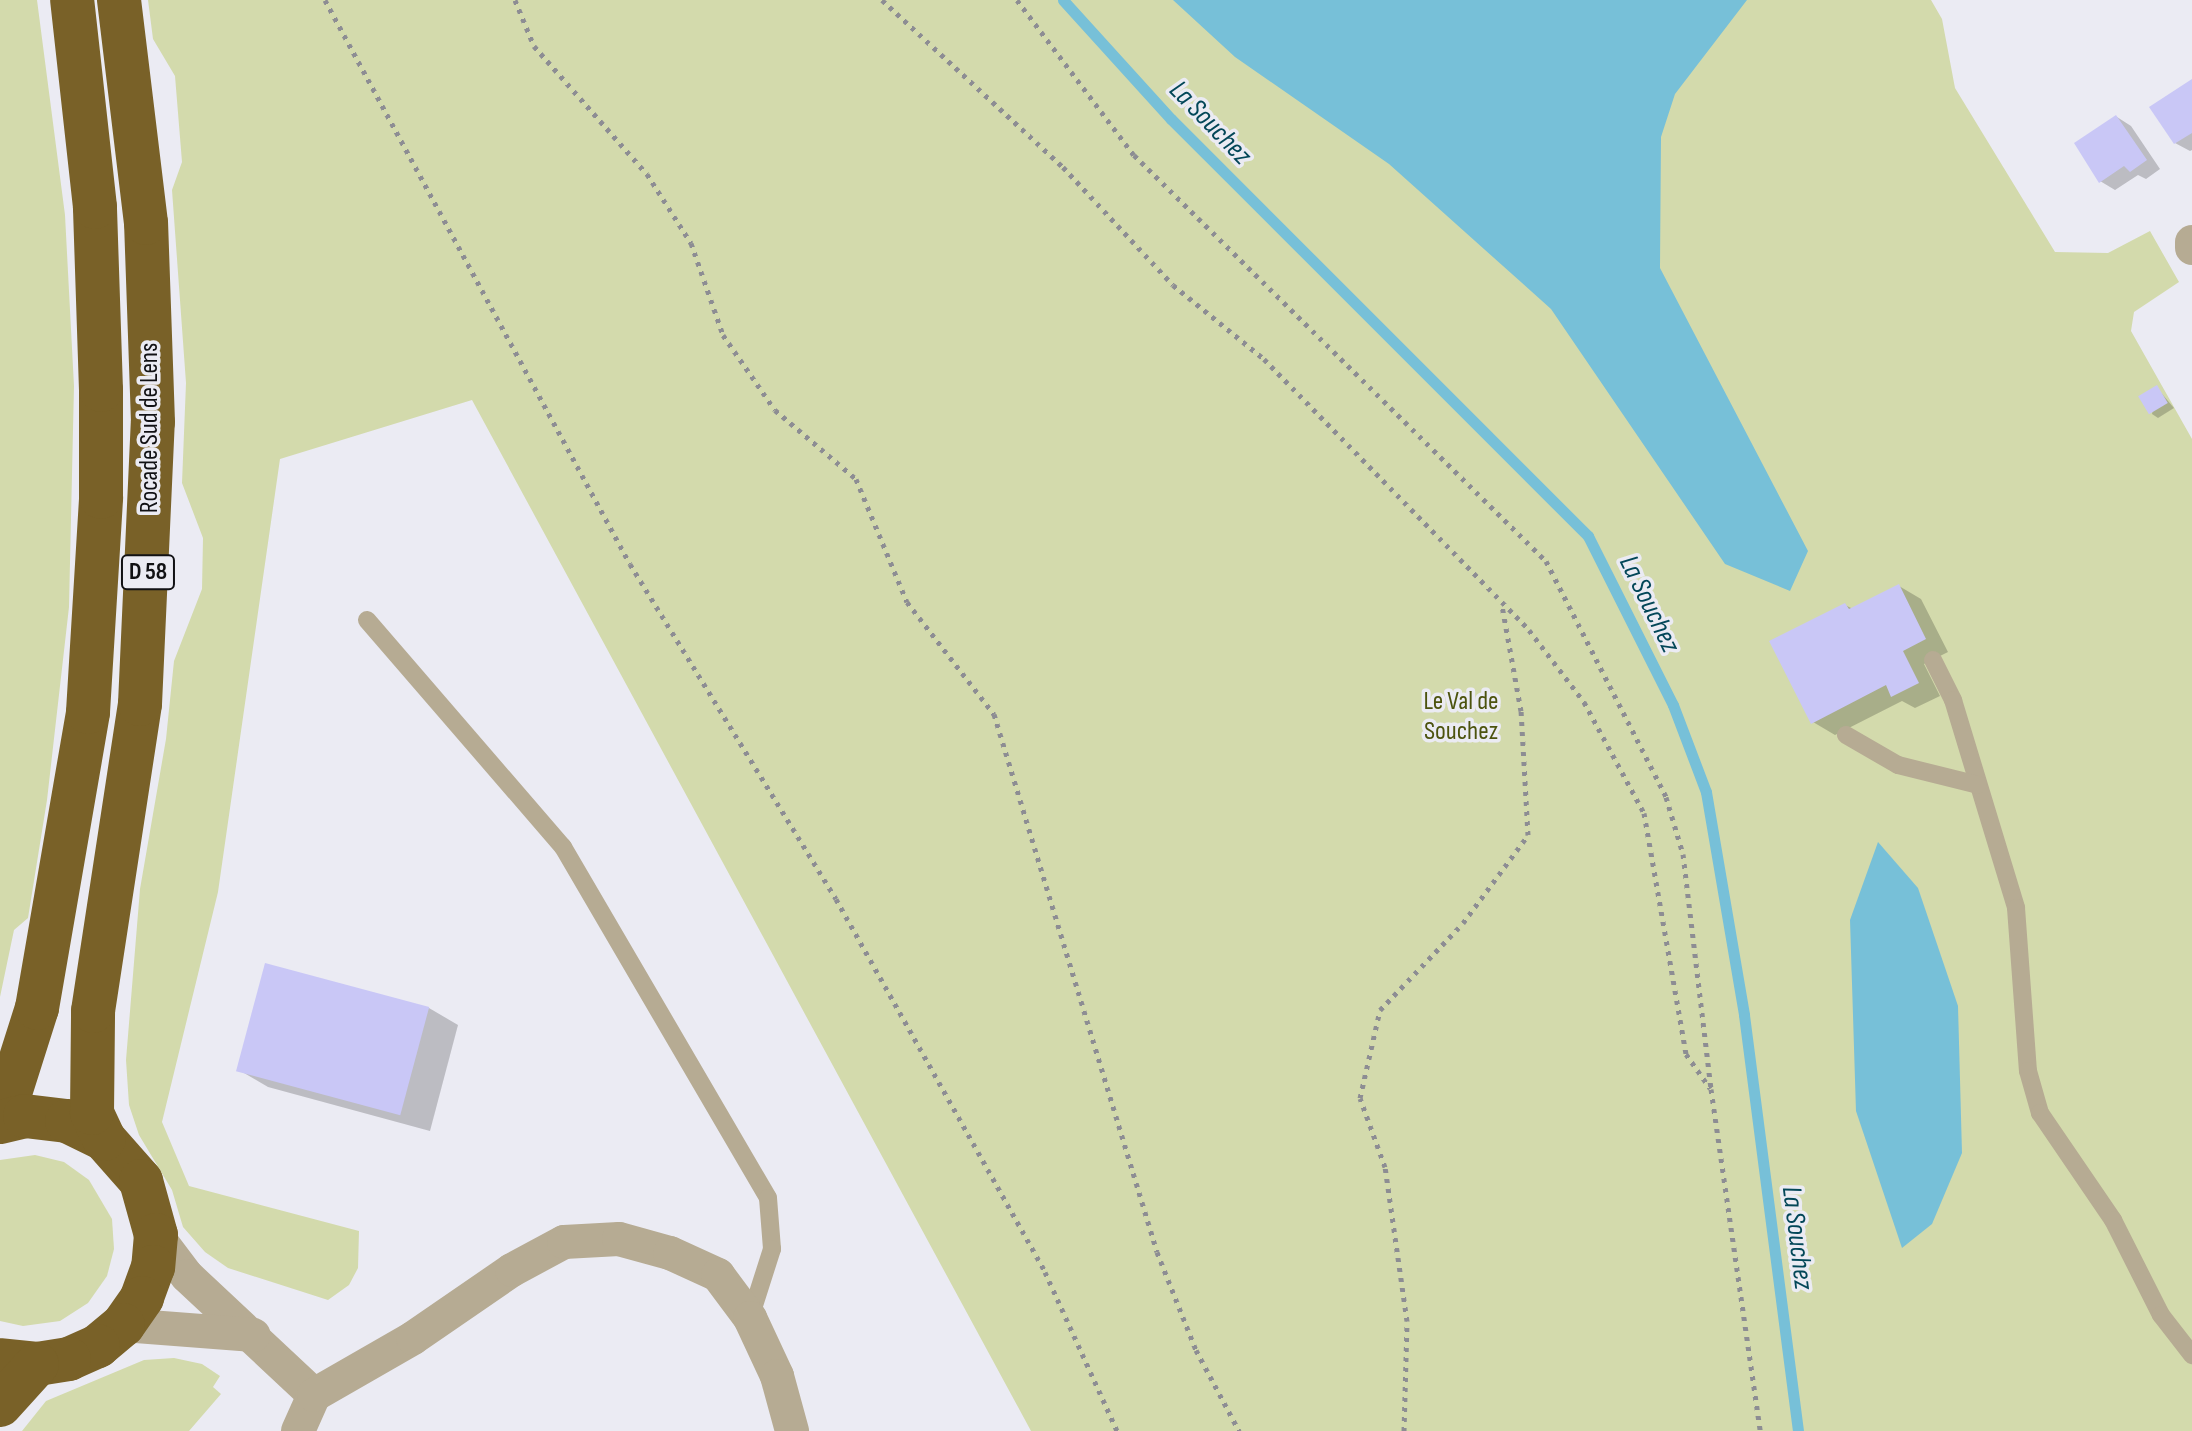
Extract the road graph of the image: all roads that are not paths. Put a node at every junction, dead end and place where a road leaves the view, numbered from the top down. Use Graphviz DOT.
graph roads {
  1 [pos="72,0"];
  2 [pos="119,0"];
  3 [pos="367,620"];
  4 [pos="1933,660"];
  5 [pos="1846,735"];
  6 [pos="1978,785"];
  7 [pos="0,1106"];
  8 [pos="0,1122"];
  9 [pos="104,1139"];
  10 [pos="156,1235"];
  11 [pos="750,1318"];
  12 [pos="123,1325"];
  13 [pos="254,1335"];
  14 [pos="2192,1355"];
  15 [pos="18,1362"];
  16 [pos="314,1395"];
  17 [pos="0,1405"];
  18 [pos="298,1431"];
  19 [pos="792,1431"];
  1 -- 7 [label="highway, Rocade Sud de Lens / D 58"];
  2 -- 9 [label="highway, Rocade Sud de Lens / D 58"];
  3 -- 11 [label="lane"];
  4 -- 6 [label="lane"];
  5 -- 6 [label="lane"];
  6 -- 14 [label="lane"];
  8 -- 9 [label="highway"];
  9 -- 10 [label="highway"];
  10 -- 12 [label="highway"];
  10 -- 13 [label="street"];
  11 -- 16 [label="street"];
  11 -- 19 [label="street"];
  12 -- 13 [label="street"];
  12 -- 15 [label="highway"];
  13 -- 16 [label="street"];
  15 -- 17 [label="highway"];
  16 -- 18 [label="street"];
}
